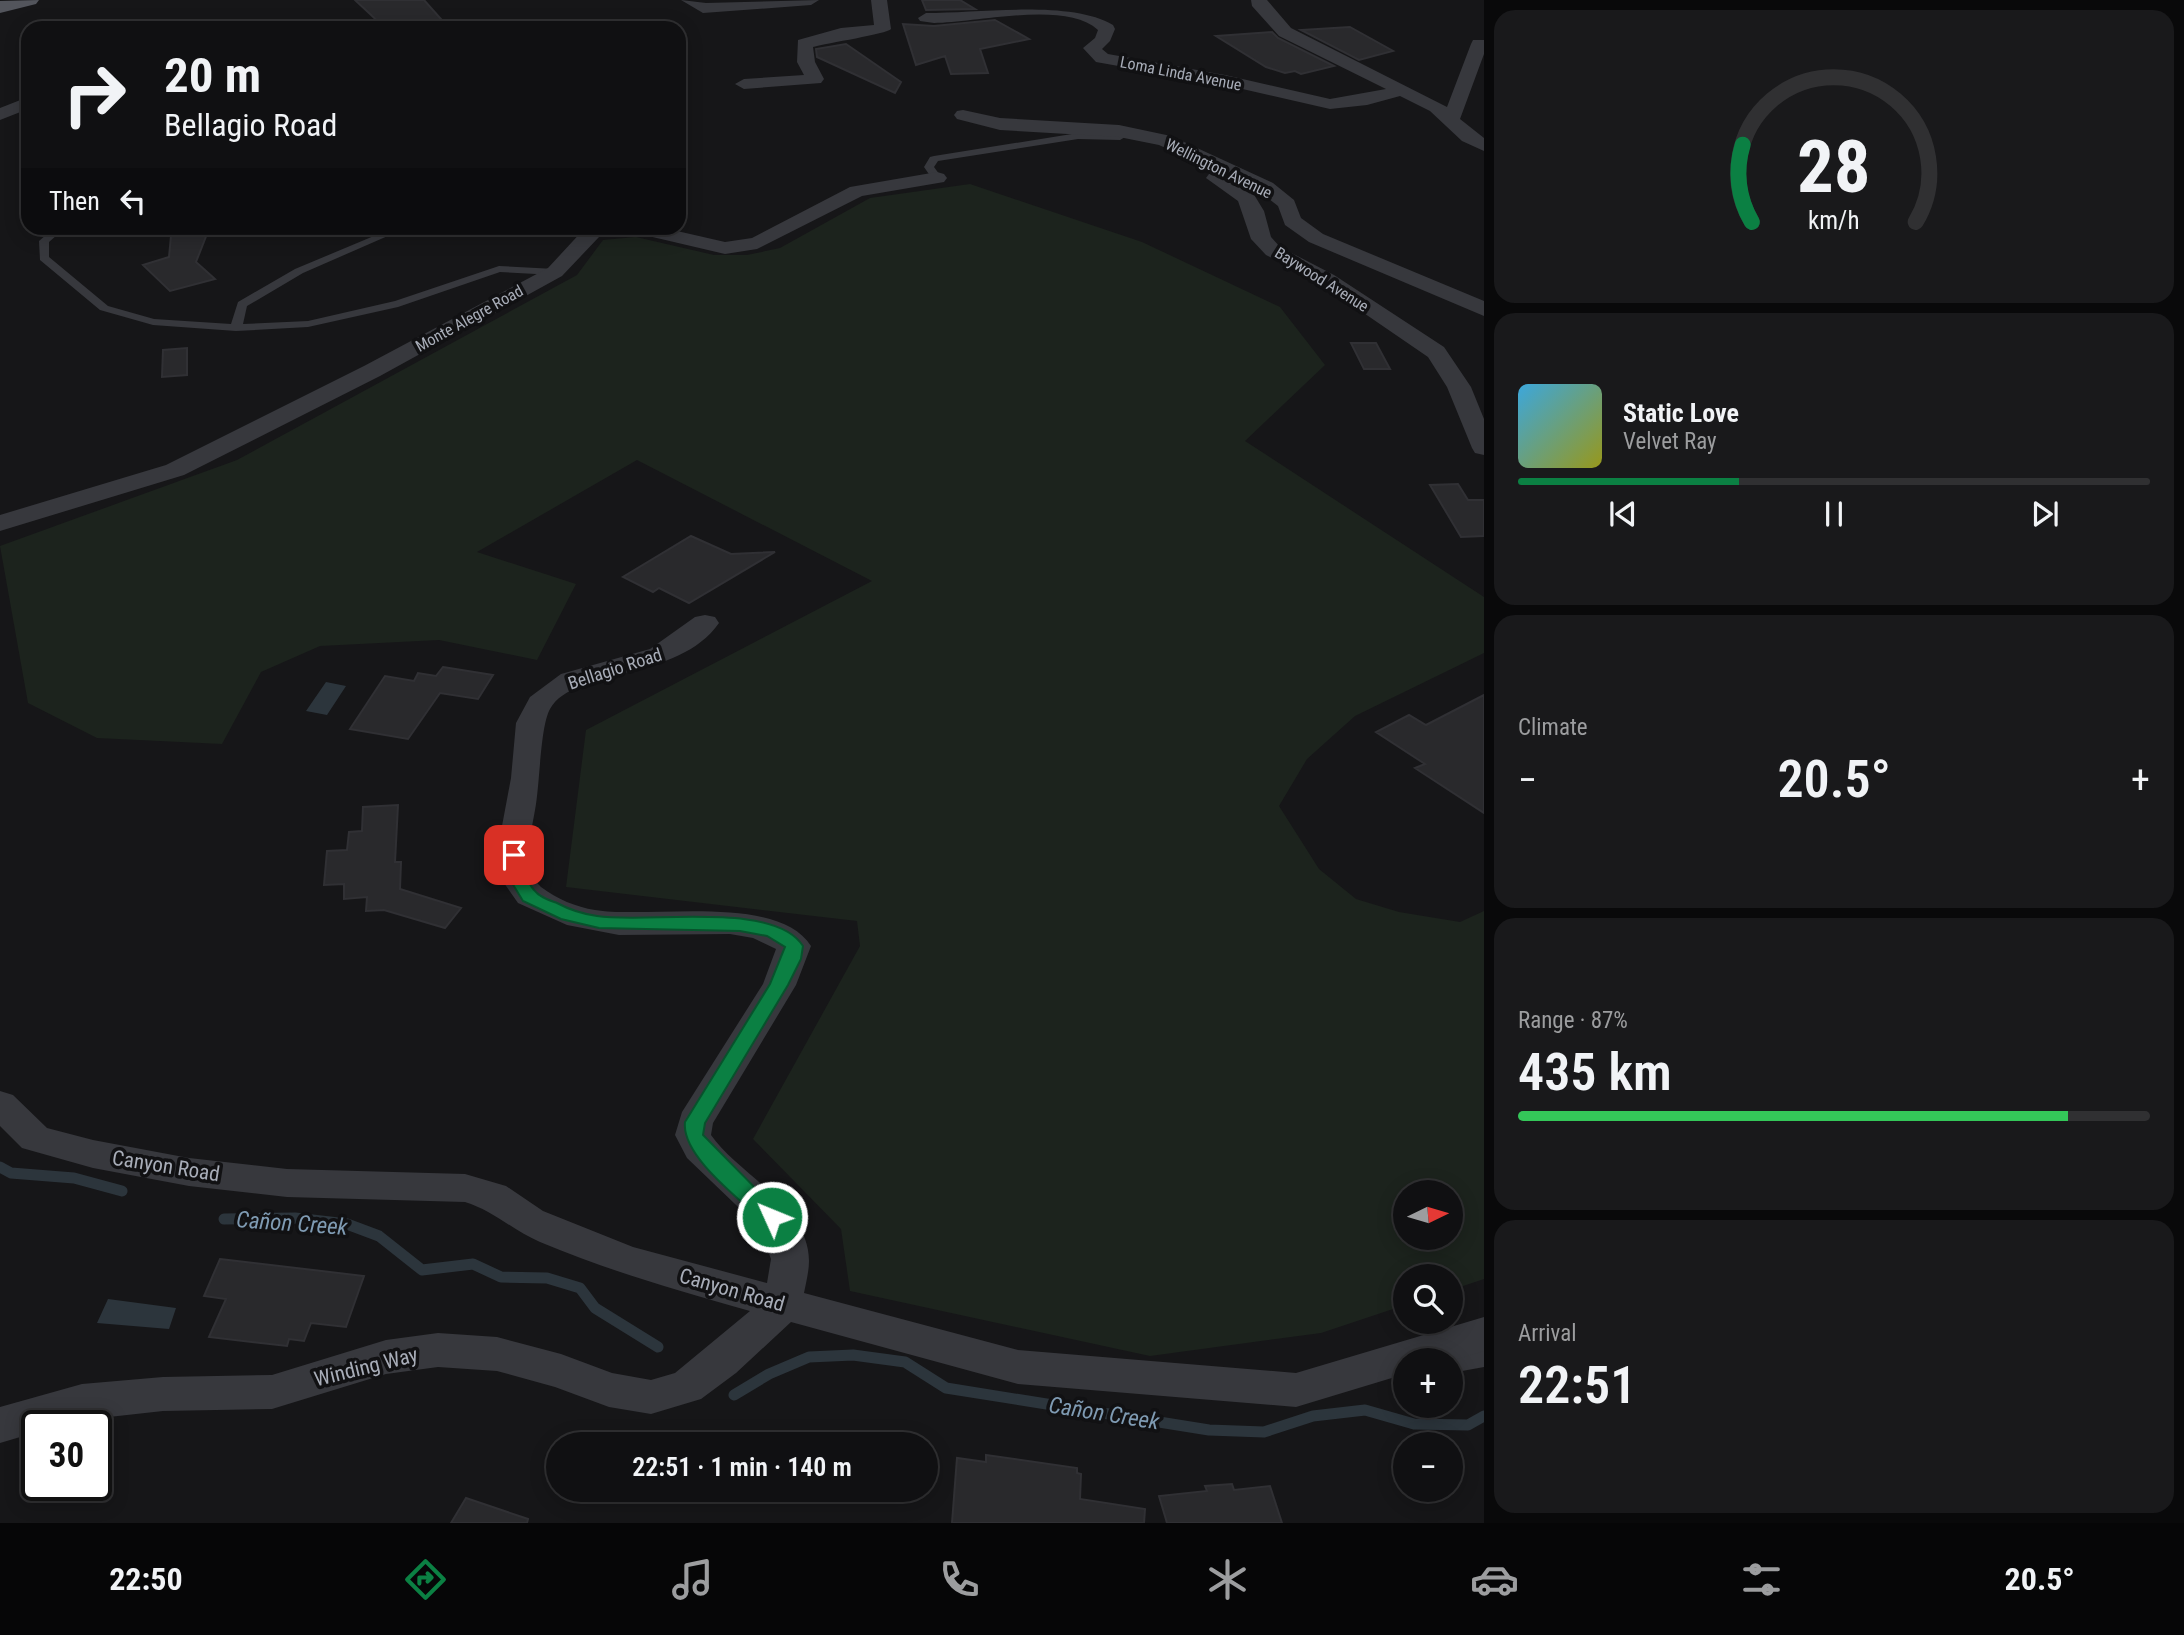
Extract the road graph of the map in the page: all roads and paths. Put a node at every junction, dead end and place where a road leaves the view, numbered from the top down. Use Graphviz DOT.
graph roads {
  1 [pos="29,0"];
  2 [pos="689,0"];
  3 [pos="811,0"];
  4 [pos="879,0"];
  5 [pos="1259,0"];
  6 [pos="0,7"];
  7 [pos="926,18"];
  8 [pos="1479,44"];
  9 [pos="744,84"];
  10 [pos="1402,90"];
  11 [pos="21,105"];
  12 [pos="0,115"];
  13 [pos="963,115"];
  14 [pos="1451,120"];
  15 [pos="1147,139"];
  16 [pos="1484,145"];
  17 [pos="937,178"];
  18 [pos="51,235"];
  19 [pos="384,235"];
  20 [pos="589,235"];
  21 [pos="670,235"];
  22 [pos="555,272"];
  23 [pos="1484,309"];
  24 [pos="236,328"];
  25 [pos="1484,449"];
  26 [pos="0,523"];
  27 [pos="705,622"];
  28 [pos="0,1104"];
  29 [pos="783,1305"];
  30 [pos="1484,1334"];
  31 [pos="1484,1358"];
  32 [pos="1463,1362"];
  33 [pos="1393,1373"];
  34 [pos="1296,1390"];
  35 [pos="0,1425"];
  1 -- 6 [label="main road"];
  2 -- 3 [label="street"];
  4 -- 9 [label="street"];
  5 -- 10 [label="street"];
  7 -- 10 [label="street, Loma Linda Avenue"];
  8 -- 14 [label="street"];
  10 -- 14 [label="street"];
  11 -- 12 [label="street"];
  13 -- 15 [label="street, Wellington Avenue"];
  14 -- 16 [label="street"];
  15 -- 17 [label="lane"];
  15 -- 23 [label="street, Wellington Avenue"];
  15 -- 25 [label="street, Baywood Avenue"];
  17 -- 21 [label="street, Monte Alegre Road"];
  18 -- 24 [label="lane"];
  19 -- 24 [label="lane"];
  20 -- 22 [label="street, Monte Alegre Road"];
  22 -- 24 [label="lane"];
  22 -- 26 [label="street, Monte Alegre Road"];
  27 -- 29 [label="street, Bellagio Road"];
  28 -- 29 [label="street, Canyon Road"];
  29 -- 34 [label="street, Canyon Road"];
  29 -- 35 [label="street, Winding Way"];
  30 -- 34 [label="street, Canyon Road"];
  31 -- 32 [label="lane"];
  33 -- 34 [label="lane"];
}
